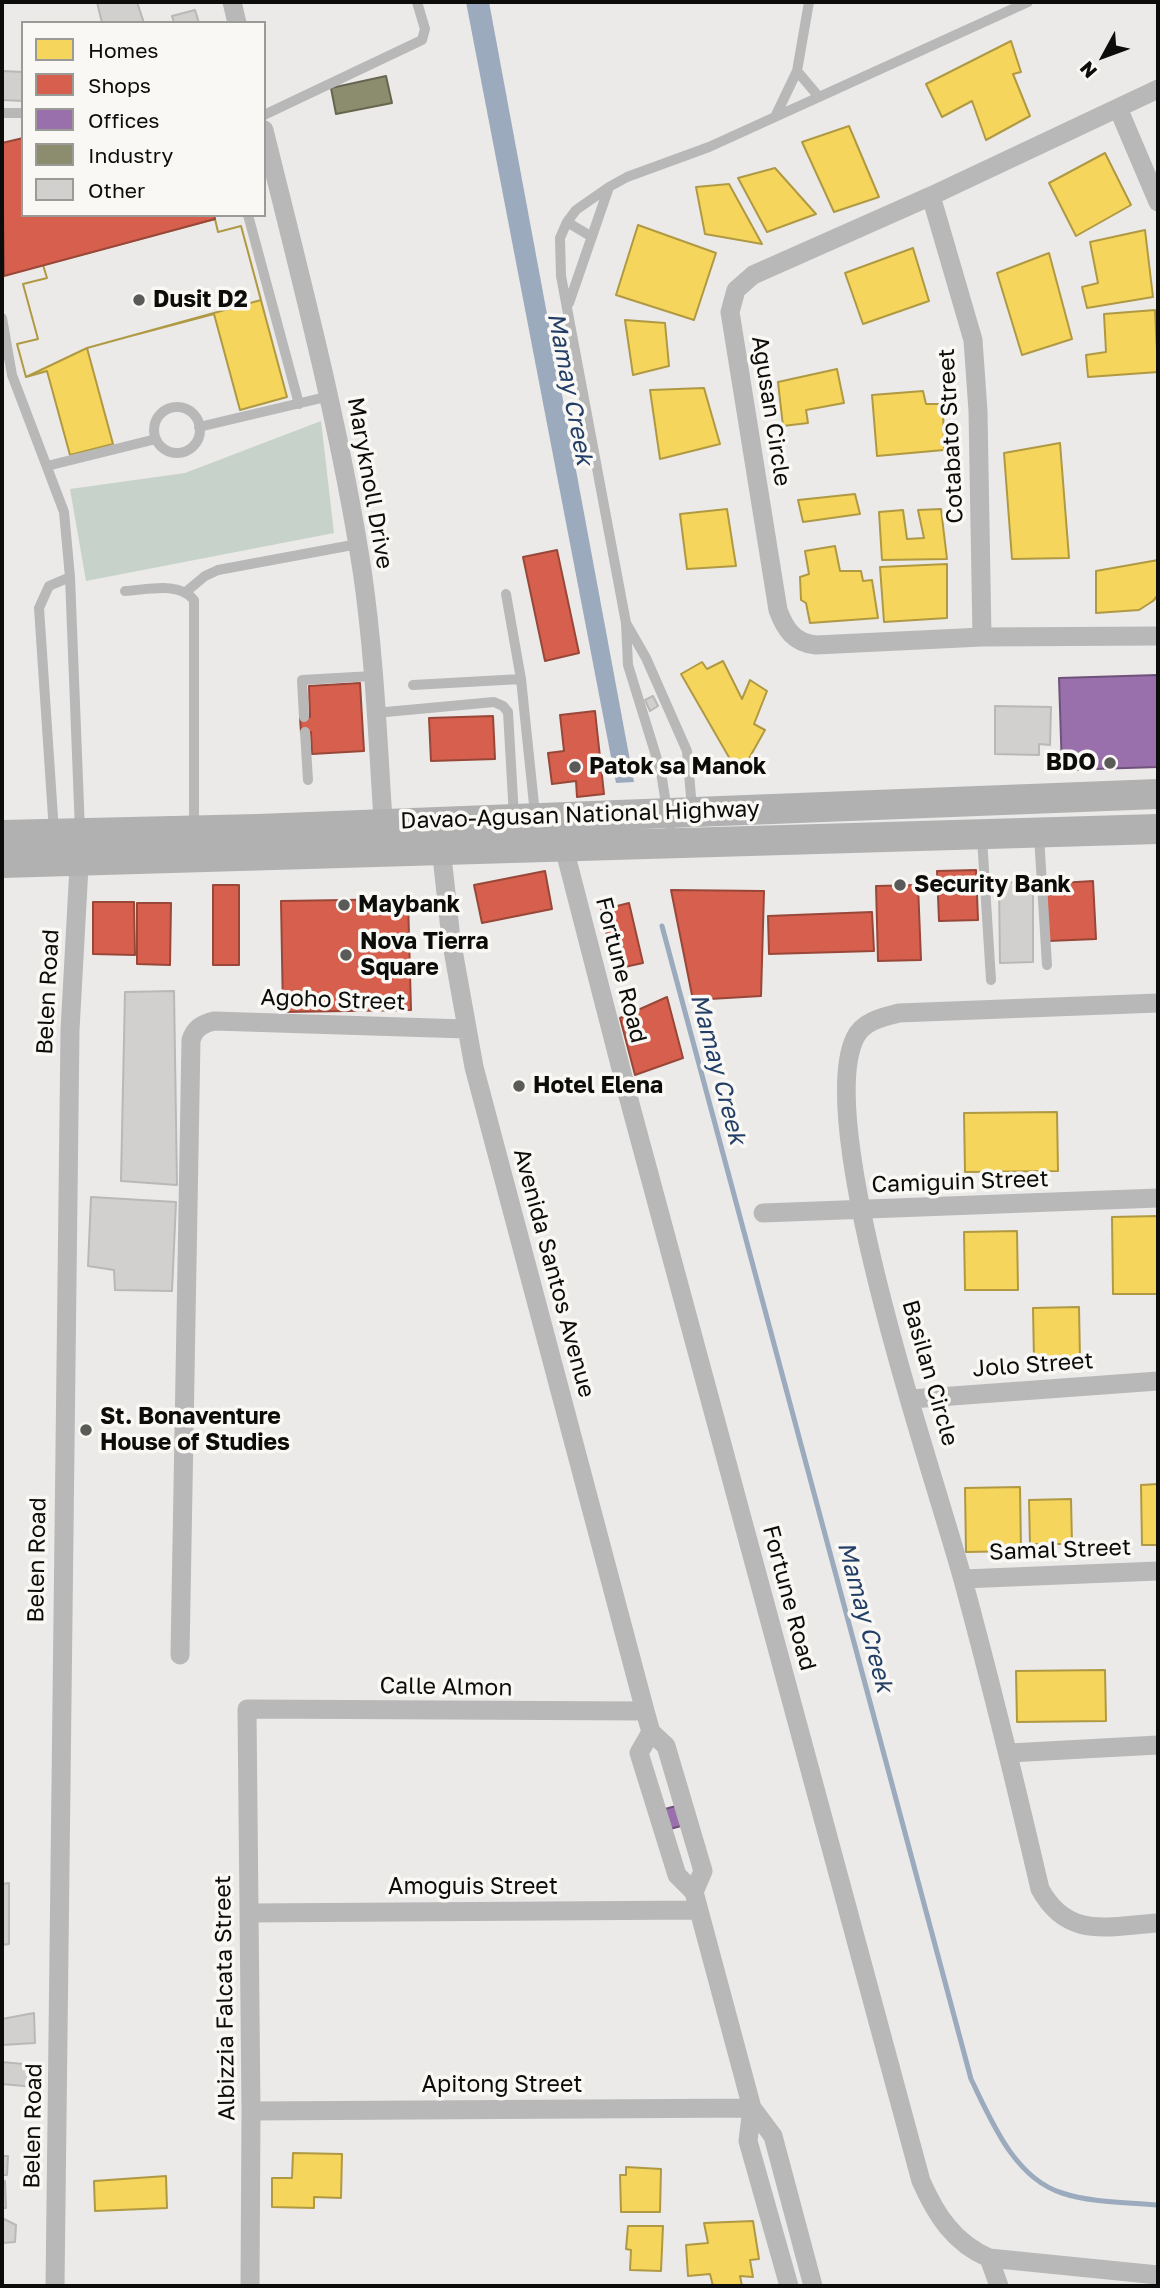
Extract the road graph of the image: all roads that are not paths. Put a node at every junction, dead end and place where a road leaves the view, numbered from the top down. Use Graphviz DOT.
graph roads {
  1 [pos="232,2"];
  2 [pos="417,2"];
  3 [pos="809,2"];
  4 [pos="1028,2"];
  5 [pos="237,21"];
  6 [pos="797,71"];
  7 [pos="1158,89"];
  8 [pos="819,97"];
  9 [pos="1118,108"];
  10 [pos="2,113"];
  11 [pos="21,113"];
  12 [pos="266,114"];
  13 [pos="776,115"];
  14 [pos="266,138"];
  15 [pos="608,187"];
  16 [pos="931,197"];
  17 [pos="1158,202"];
  18 [pos="249,217"];
  19 [pos="567,222"];
  20 [pos="592,237"];
  21 [pos="569,303"];
  22 [pos="2,318"];
  23 [pos="330,396"];
  24 [pos="299,404"];
  25 [pos="199,427"];
  26 [pos="156,439"];
  27 [pos="47,466"];
  28 [pos="358,544"];
  29 [pos="71,576"];
  30 [pos="125,591"];
  31 [pos="187,591"];
  32 [pos="506,594"];
  33 [pos="626,623"];
  34 [pos="1158,636"];
  35 [pos="982,637"];
  36 [pos="373,676"];
  37 [pos="521,679"];
  38 [pos="413,685"];
  39 [pos="375,713"];
  40 [pos="304,717"];
  41 [pos="306,732"];
  42 [pos="308,780"];
  43 [pos="1146,795"];
  44 [pos="438,820"];
  45 [pos="383,822"];
  46 [pos="685,826"];
  47 [pos="1147,829"];
  48 [pos="194,830"];
  49 [pos="540,830"];
  50 [pos="1039,832"];
  51 [pos="982,834"];
  52 [pos="2,835"];
  53 [pos="258,843"];
  54 [pos="71,844"];
  55 [pos="442,850"];
  56 [pos="385,852"];
  57 [pos="2,863"];
  58 [pos="1046,965"];
  59 [pos="991,980"];
  60 [pos="1158,1003"];
  61 [pos="466,1029"];
  62 [pos="1158,1198"];
  63 [pos="860,1211"];
  64 [pos="763,1213"];
  65 [pos="1158,1381"];
  66 [pos="911,1399"];
  67 [pos="1158,1571"];
  68 [pos="963,1579"];
  69 [pos="180,1655"];
  70 [pos="247,1709"];
  71 [pos="645,1712"];
  72 [pos="651,1732"];
  73 [pos="1158,1745"];
  74 [pos="1009,1753"];
  75 [pos="696,1901"];
  76 [pos="249,1913"];
  77 [pos="1158,1923"];
  78 [pos="752,2108"];
  79 [pos="251,2111"];
  80 [pos="989,2258"];
  81 [pos="1158,2275"];
  82 [pos="1106,2278"];
  83 [pos="55,2286"];
  84 [pos="250,2286"];
  85 [pos="789,2286"];
  86 [pos="813,2286"];
  87 [pos="999,2286"];
  1 -- 5 [label="street"];
  2 -- 12 [label="lane"];
  3 -- 6 [label="lane"];
  4 -- 8 [label="lane"];
  6 -- 8 [label="lane"];
  6 -- 13 [label="lane"];
  7 -- 9 [label="street, Agusan Circle"];
  8 -- 13 [label="lane"];
  9 -- 16 [label="street, Agusan Circle"];
  9 -- 17 [label="street"];
  10 -- 11 [label="lane"];
  13 -- 15 [label="lane"];
  14 -- 23 [label="street, Maryknoll Drive"];
  15 -- 19 [label="lane"];
  15 -- 20 [label="lane"];
  16 -- 35 [label="street, Cotabato Street"];
  16 -- 35 [label="street, Agusan Circle"];
  18 -- 24 [label="lane"];
  19 -- 20 [label="lane"];
  19 -- 21 [label="lane"];
  20 -- 21 [label="lane"];
  21 -- 33 [label="lane"];
  22 -- 27 [label="lane"];
  23 -- 24 [label="lane"];
  23 -- 28 [label="street, Maryknoll Drive"];
  24 -- 25 [label="lane"];
  25 -- 26 [label="lane"];
  25 -- 26 [label="lane"];
  26 -- 27 [label="lane"];
  27 -- 29 [label="lane"];
  28 -- 31 [label="lane"];
  28 -- 36 [label="street, Maryknoll Drive"];
  29 -- 54 [label="lane"];
  29 -- 54 [label="lane"];
  30 -- 31 [label="lane"];
  31 -- 48 [label="lane"];
  32 -- 37 [label="lane"];
  33 -- 46 [label="lane"];
  33 -- 46 [label="lane"];
  34 -- 35 [label="street, Agusan Circle"];
  36 -- 39 [label="street, Maryknoll Drive"];
  36 -- 40 [label="lane"];
  37 -- 38 [label="lane"];
  37 -- 49 [label="lane"];
  39 -- 45 [label="street, Maryknoll Drive"];
  39 -- 49 [label="lane"];
  41 -- 42 [label="lane"];
  43 -- 46 [label="main road, Davao-Agusan National Highway"];
  43 -- 47 [label="main road"];
  44 -- 45 [label="main road, Davao-Agusan National Highway"];
  44 -- 49 [label="main road, Davao-Agusan National Highway"];
  44 -- 55 [label="street, Avenida Santos Avenue"];
  45 -- 53 [label="main road, Davao-Agusan National Highway"];
  45 -- 56 [label="street, Maryknoll Drive"];
  46 -- 49 [label="main road, Davao-Agusan National Highway"];
  46 -- 51 [label="main road, Davao-Agusan National Highway"];
  47 -- 50 [label="main road, Davao-Agusan National Highway"];
  48 -- 53 [label="main road, Davao-Agusan National Highway"];
  48 -- 54 [label="main road, Davao-Agusan National Highway"];
  49 -- 55 [label="main road, Davao-Agusan National Highway"];
  49 -- 80 [label="street, Fortune Road"];
  50 -- 51 [label="main road, Davao-Agusan National Highway"];
  50 -- 58 [label="lane"];
  51 -- 59 [label="lane"];
  52 -- 54 [label="main road, Davao-Agusan National Highway"];
  53 -- 54 [label="main road, Davao-Agusan National Highway"];
  53 -- 56 [label="main road, Davao-Agusan National Highway"];
  54 -- 57 [label="main road, Davao-Agusan National Highway"];
  54 -- 83 [label="street, Belen Road"];
  55 -- 56 [label="main road, Davao-Agusan National Highway"];
  55 -- 61 [label="street, Avenida Santos Avenue"];
  60 -- 63 [label="street, Basilan Circle"];
  61 -- 69 [label="street, Agoho Street"];
  61 -- 71 [label="street, Avenida Santos Avenue"];
  62 -- 63 [label="street, Camiguin Street"];
  63 -- 64 [label="street, Camiguin Street"];
  63 -- 66 [label="street, Basilan Circle"];
  65 -- 66 [label="street, Jolo Street"];
  66 -- 68 [label="street, Basilan Circle"];
  67 -- 68 [label="street, Samal Street"];
  68 -- 74 [label="street, Basilan Circle"];
  70 -- 71 [label="street, Calle Almon"];
  70 -- 76 [label="street, Albizzia Falcata Street"];
  71 -- 72 [label="street, Avenida Santos Avenue"];
  72 -- 75 [label="street, Avenida Santos Avenue"];
  72 -- 75 [label="street, Avenida Santos Avenue"];
  73 -- 74 [label="street"];
  74 -- 77 [label="street, Basilan Circle"];
  75 -- 76 [label="street, Amoguis Street"];
  75 -- 78 [label="street, Avenida Santos Avenue"];
  76 -- 79 [label="street, Albizzia Falcata Street"];
  78 -- 79 [label="street, Apitong Street"];
  78 -- 85 [label="street, Avenida Santos Avenue"];
  78 -- 86 [label="street, Avenida Santos Avenue"];
  79 -- 84 [label="street, Albizzia Falcata Street"];
  80 -- 82 [label="street, Fortune Road"];
  80 -- 87 [label="street"];
  81 -- 82 [label="street, Fortune Road"];
}
